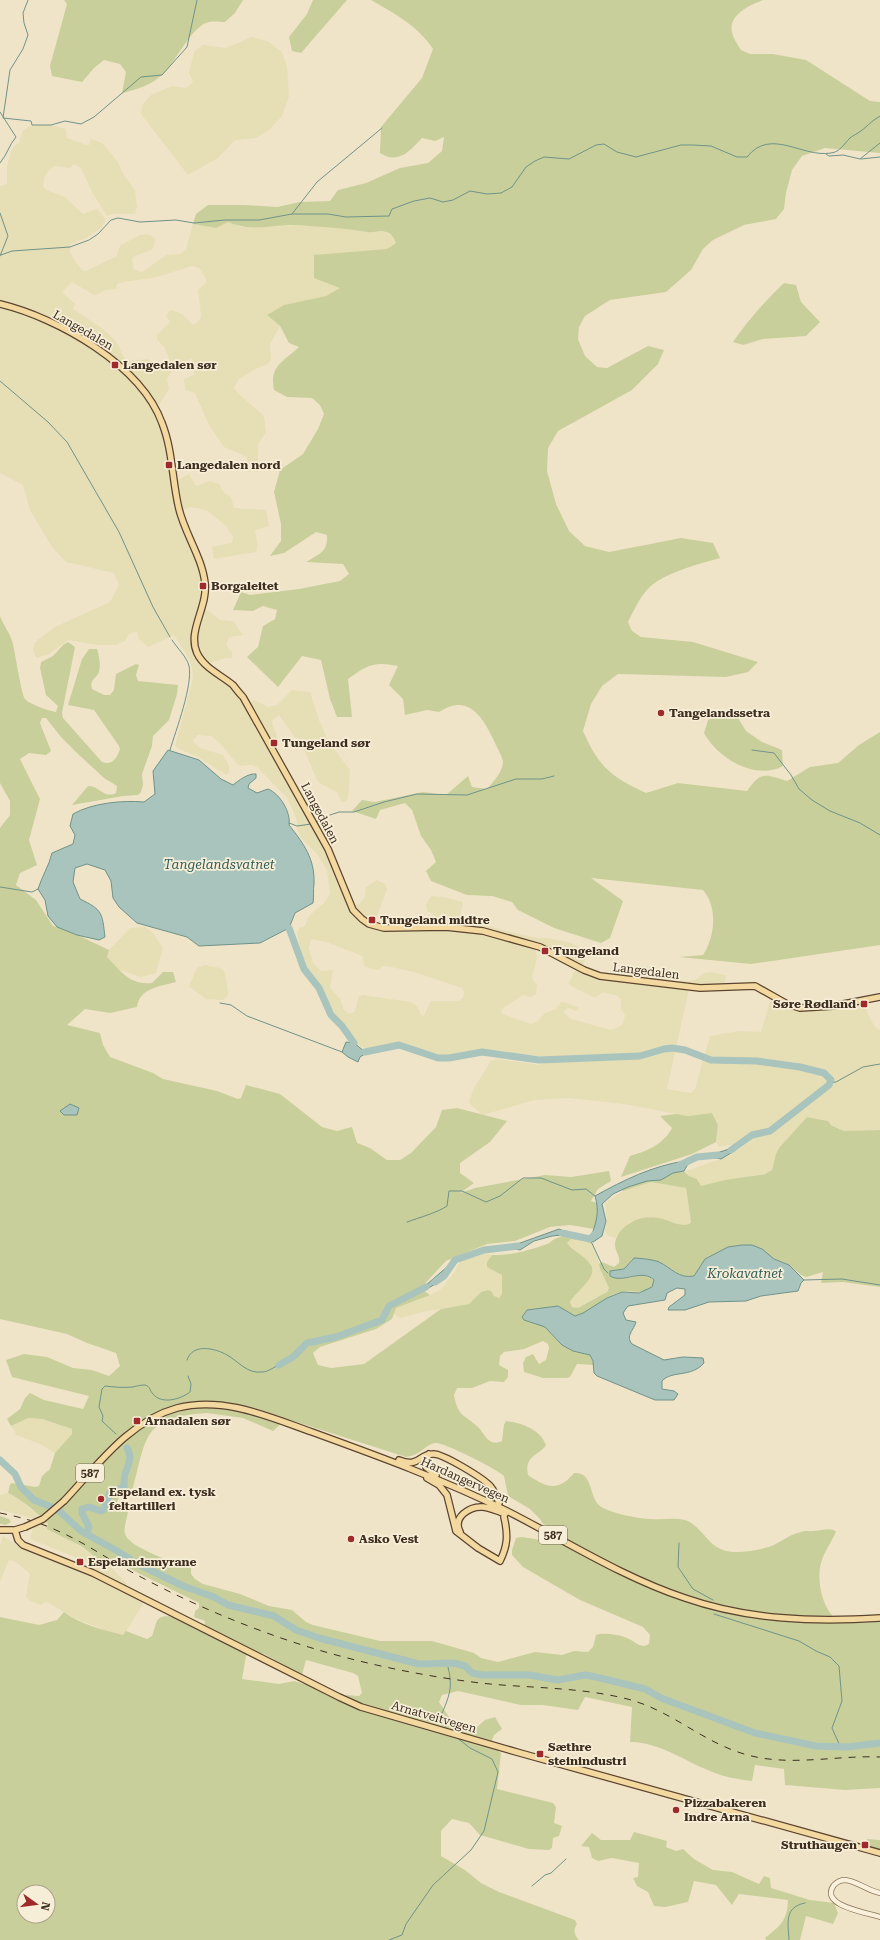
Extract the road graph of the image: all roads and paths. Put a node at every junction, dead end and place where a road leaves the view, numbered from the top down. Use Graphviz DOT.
graph roads {
  1 [pos="0,304"];
  2 [pos="880,997"];
  3 [pos="344,1444"];
  4 [pos="366,1452"];
  5 [pos="430,1454"];
  6 [pos="478,1497"];
  7 [pos="499,1503"];
  8 [pos="504,1517"];
  9 [pos="0,1530"];
  10 [pos="15,1530"];
  11 [pos="462,1536"];
  12 [pos="560,1539"];
  13 [pos="880,1618"];
  14 [pos="880,1853"];
  15 [pos="880,1893"];
  16 [pos="880,1917"];
  1 -- 2 [label="main road, Langedalen"];
  3 -- 4 [label="main road, Hardangervegen / 587"];
  3 -- 5 [label="main road, 587"];
  3 -- 10 [label="main road, Hardangervegen / 587, bridge"];
  4 -- 6 [label="main road, Hardangervegen / 587"];
  4 -- 11 [label="main road, 587"];
  5 -- 6 [label="main road, 587"];
  5 -- 7 [label="main road"];
  6 -- 12 [label="main road, Hardangervegen / 587"];
  8 -- 11 [label="main road, 587"];
  9 -- 10 [label="main road, 587"];
  10 -- 14 [label="main road, Arnatveitvegen"];
  11 -- 12 [label="main road, 587"];
  12 -- 13 [label="main road, Hardangervegen / 587"];
  15 -- 16 [label="street"];
}
